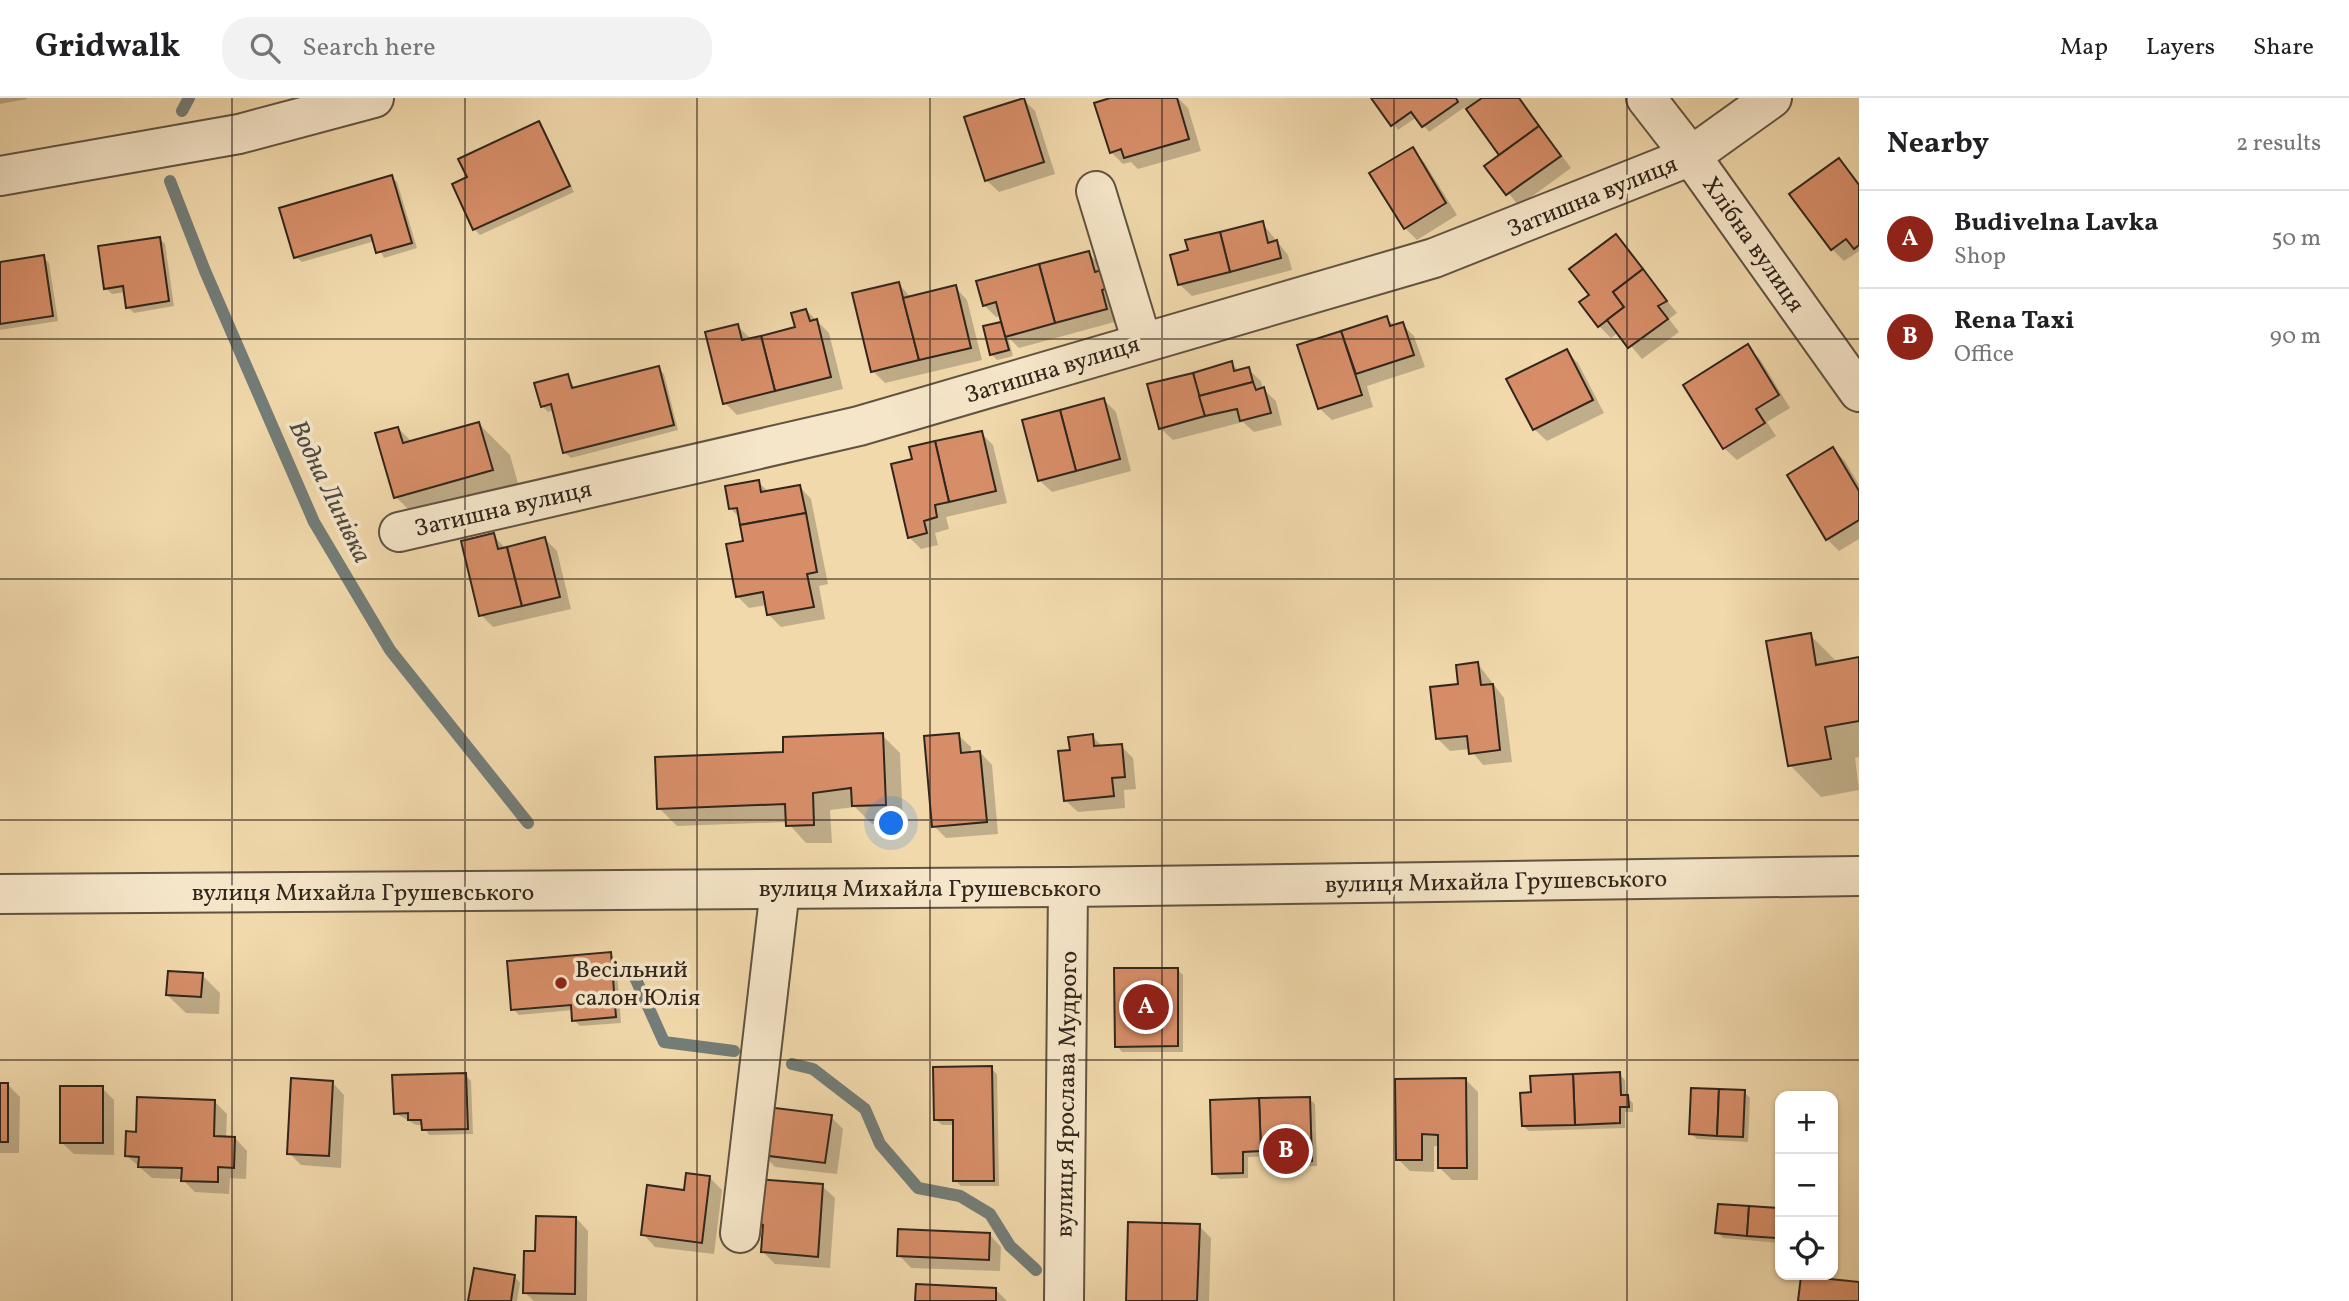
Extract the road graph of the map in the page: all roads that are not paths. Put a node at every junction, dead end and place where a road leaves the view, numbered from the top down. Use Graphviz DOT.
graph roads {
  1 [pos="374,98"];
  2 [pos="1646,98"];
  3 [pos="1772,98"];
  4 [pos="1691,156"];
  5 [pos="0,176"];
  6 [pos="1096,191"];
  7 [pos="1142,342"];
  8 [pos="1859,392"];
  9 [pos="399,533"];
  10 [pos="1859,876"];
  11 [pos="1068,887"];
  12 [pos="779,889"];
  13 [pos="0,894"];
  14 [pos="740,1233"];
  15 [pos="1064,1301"];
  1 -- 5 [label="street"];
  2 -- 4 [label="street, Хлібна вулиця"];
  3 -- 4 [label="street, Затишна вулиця"];
  4 -- 7 [label="street, Затишна вулиця"];
  4 -- 8 [label="street, Хлібна вулиця"];
  6 -- 7 [label="street"];
  7 -- 9 [label="street, Затишна вулиця"];
  10 -- 11 [label="street, вулиця Михайла Грушевського"];
  11 -- 12 [label="street, вулиця Михайла Грушевського"];
  11 -- 15 [label="street, вулиця Ярослава Мудрого"];
  12 -- 13 [label="street, вулиця Михайла Грушевського"];
  12 -- 14 [label="street"];
}
